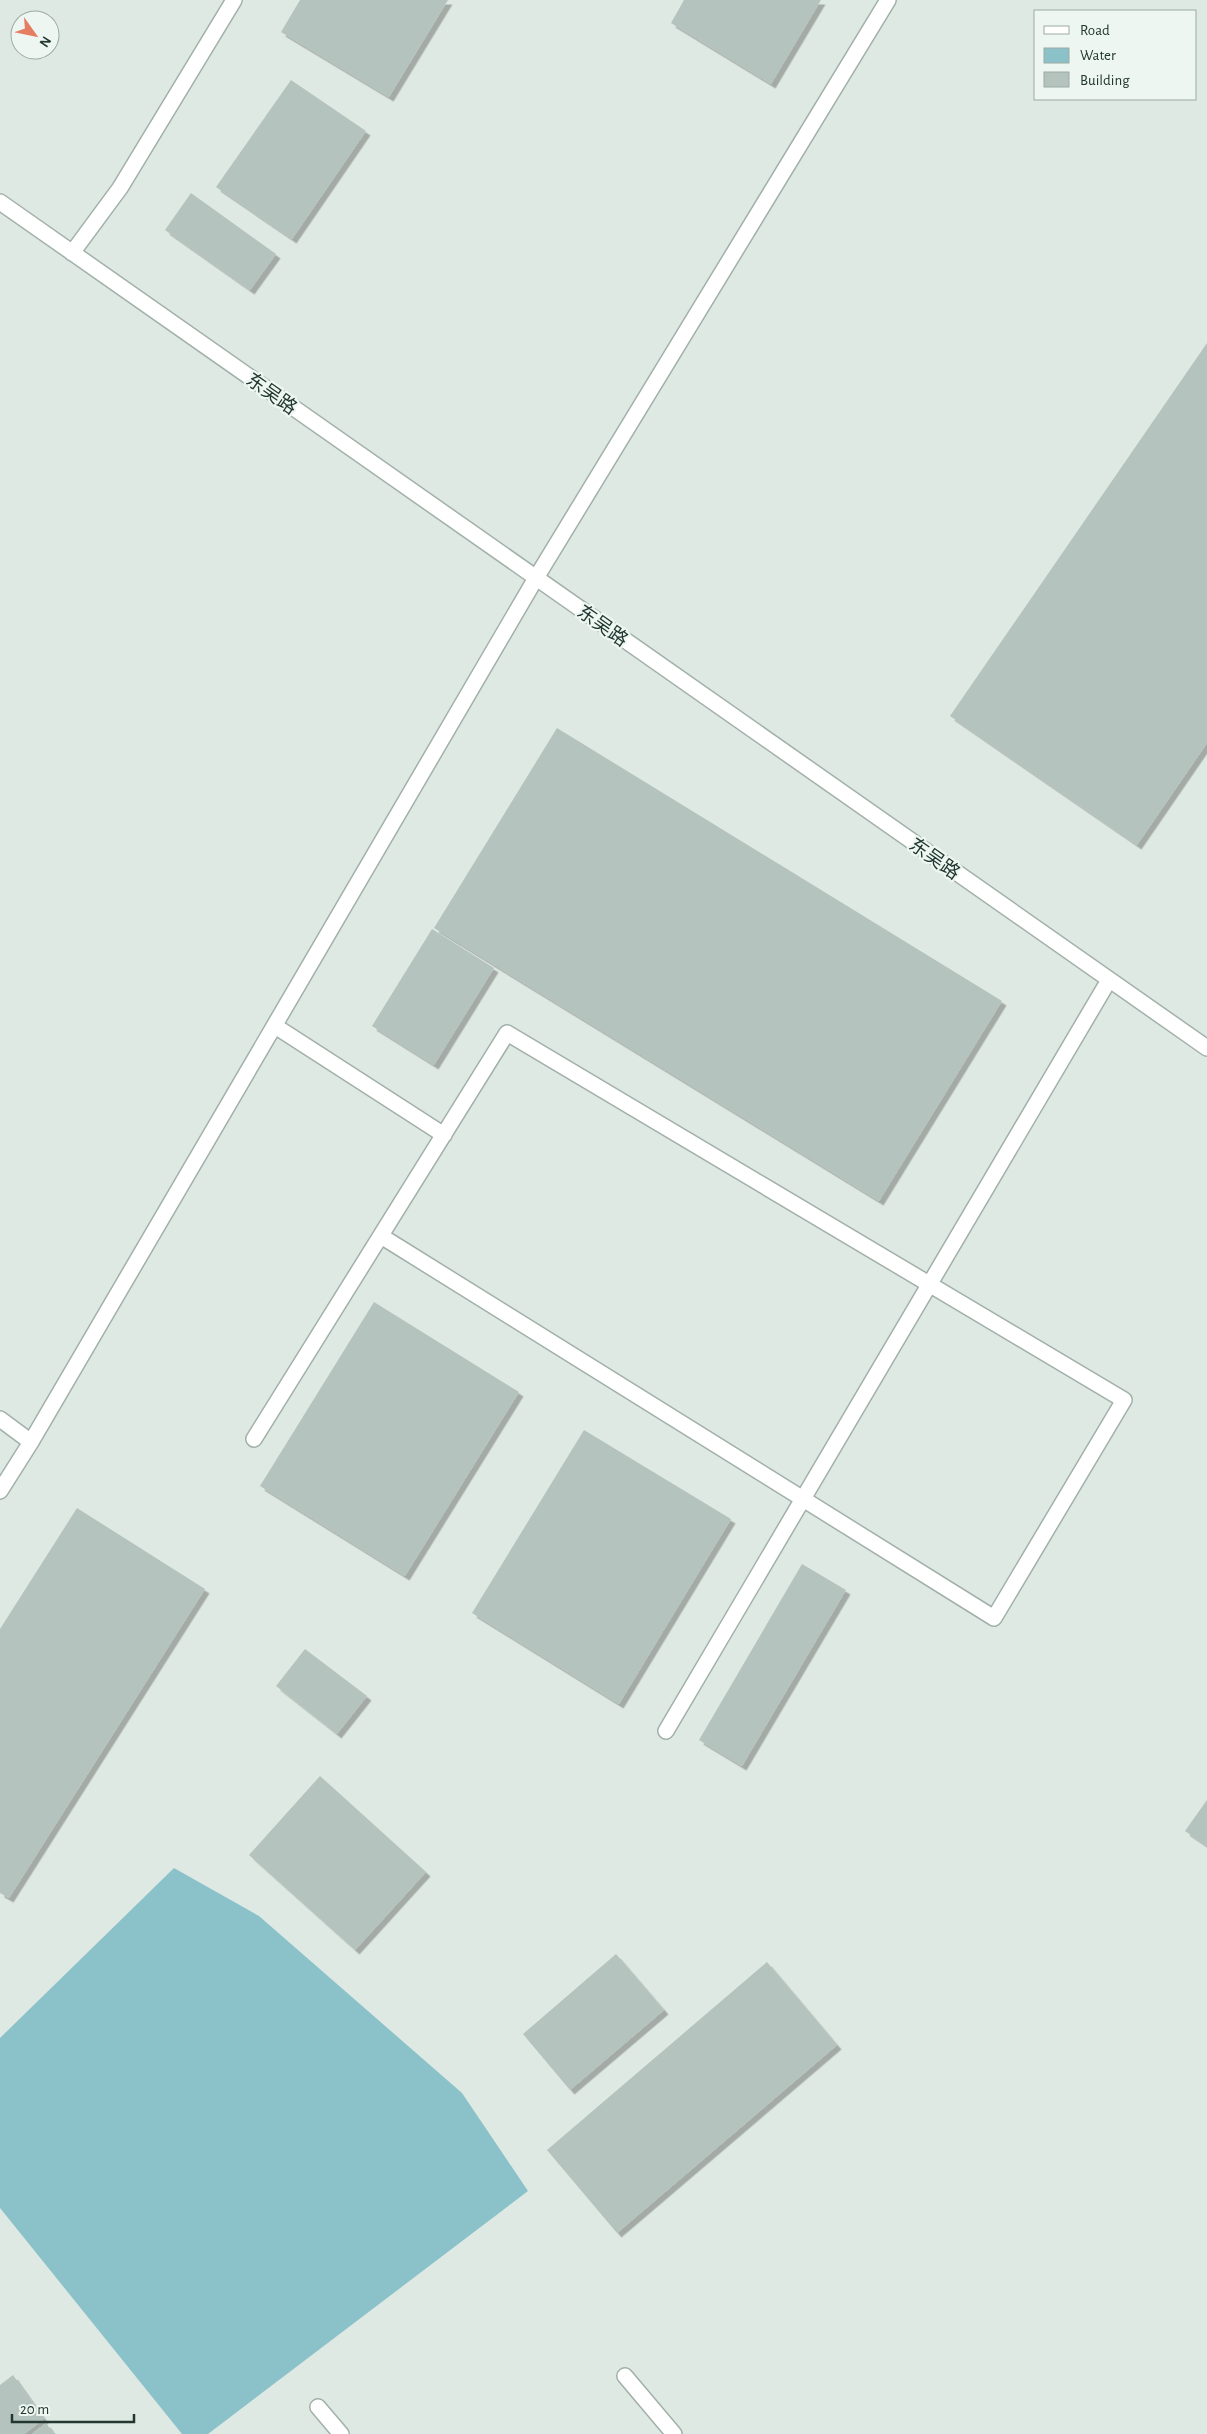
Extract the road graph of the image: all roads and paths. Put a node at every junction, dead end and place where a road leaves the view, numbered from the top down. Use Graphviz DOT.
graph roads {
  1 [pos="234,0"];
  2 [pos="888,0"];
  3 [pos="0,202"];
  4 [pos="72,253"];
  5 [pos="536,578"];
  6 [pos="1109,980"];
  7 [pos="274,1026"];
  8 [pos="1207,1048"];
  9 [pos="444,1134"];
  10 [pos="381,1236"];
  11 [pos="929,1284"];
  12 [pos="0,1419"];
  13 [pos="254,1439"];
  14 [pos="31,1442"];
  15 [pos="0,1491"];
  16 [pos="803,1499"];
  17 [pos="666,1731"];
  18 [pos="625,2376"];
  19 [pos="318,2407"];
  20 [pos="340,2434"];
  21 [pos="674,2434"];
  1 -- 4 [label="street"];
  2 -- 5 [label="street"];
  3 -- 4 [label="street, 东吴路"];
  4 -- 5 [label="street, 东吴路"];
  5 -- 6 [label="street, 东吴路"];
  5 -- 7 [label="street"];
  6 -- 8 [label="street, 东吴路"];
  6 -- 11 [label="street"];
  7 -- 9 [label="street"];
  7 -- 14 [label="street"];
  9 -- 10 [label="street"];
  9 -- 11 [label="street"];
  10 -- 13 [label="street"];
  10 -- 16 [label="street"];
  11 -- 16 [label="street"];
  11 -- 16 [label="street"];
  12 -- 14 [label="street"];
  14 -- 15 [label="street"];
  16 -- 17 [label="street"];
  18 -- 21 [label="street"];
  19 -- 20 [label="street"];
}
